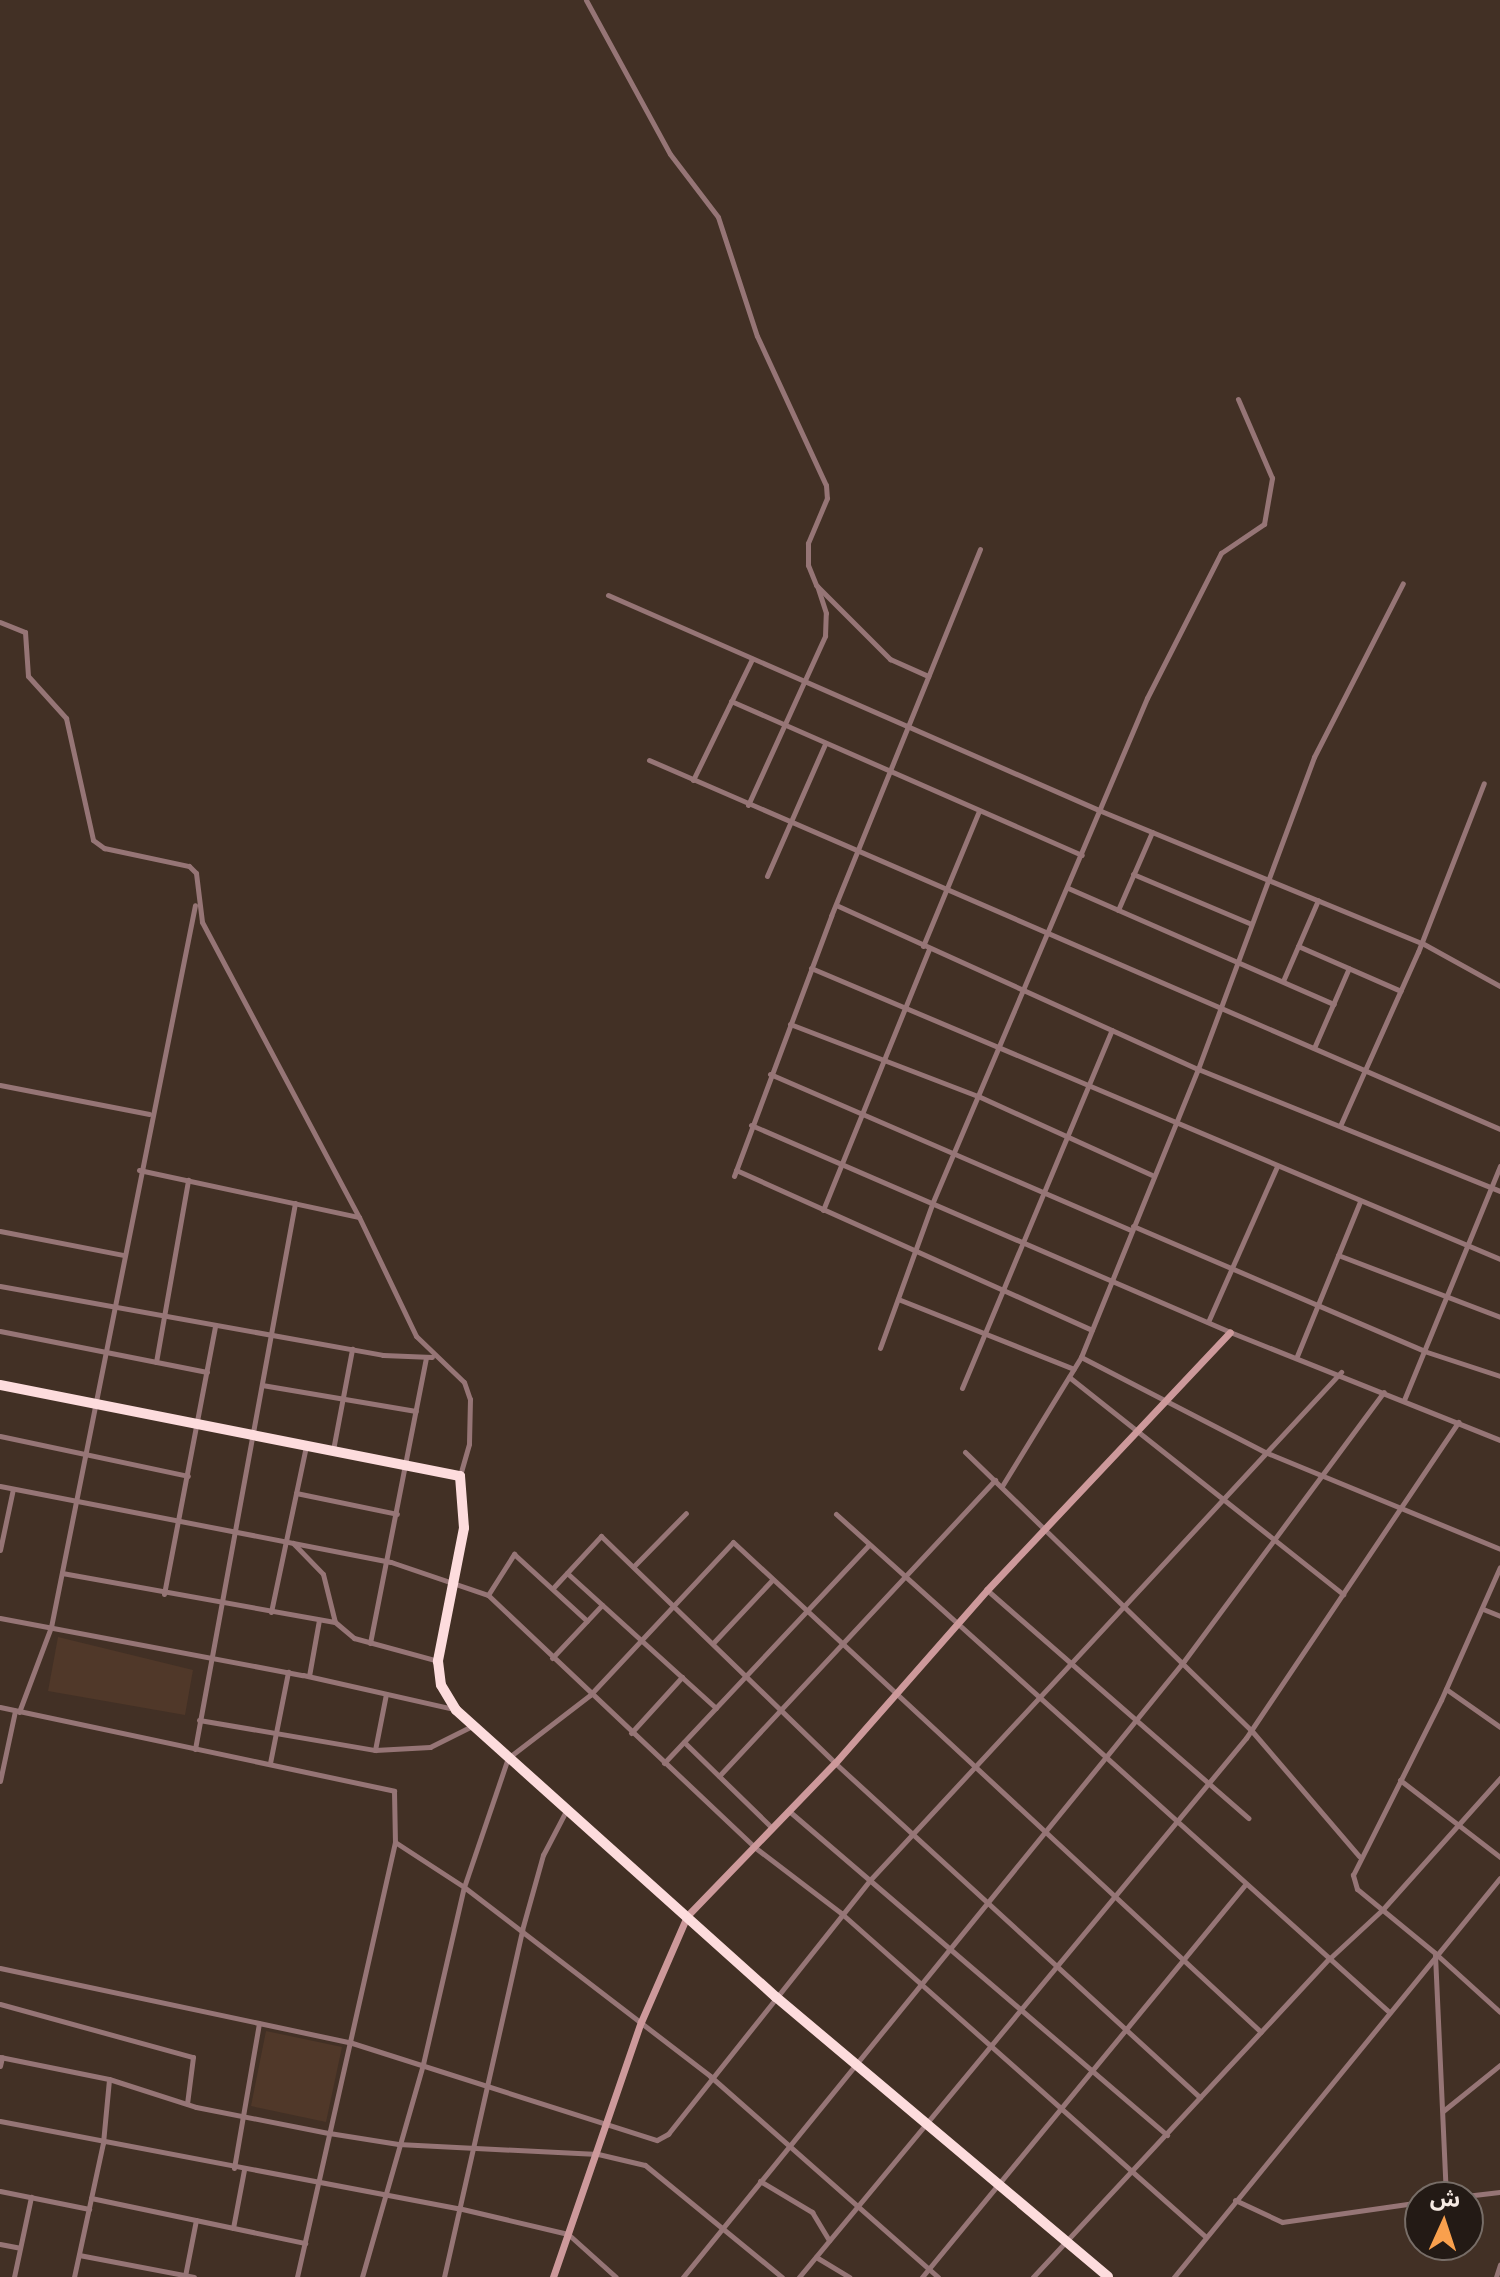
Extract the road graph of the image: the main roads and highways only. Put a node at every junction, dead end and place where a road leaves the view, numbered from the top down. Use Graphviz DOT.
graph roads {
  1 [pos="0,1385"];
  2 [pos="1108,2277"];
  1 -- 2 [label="highway"];
}
